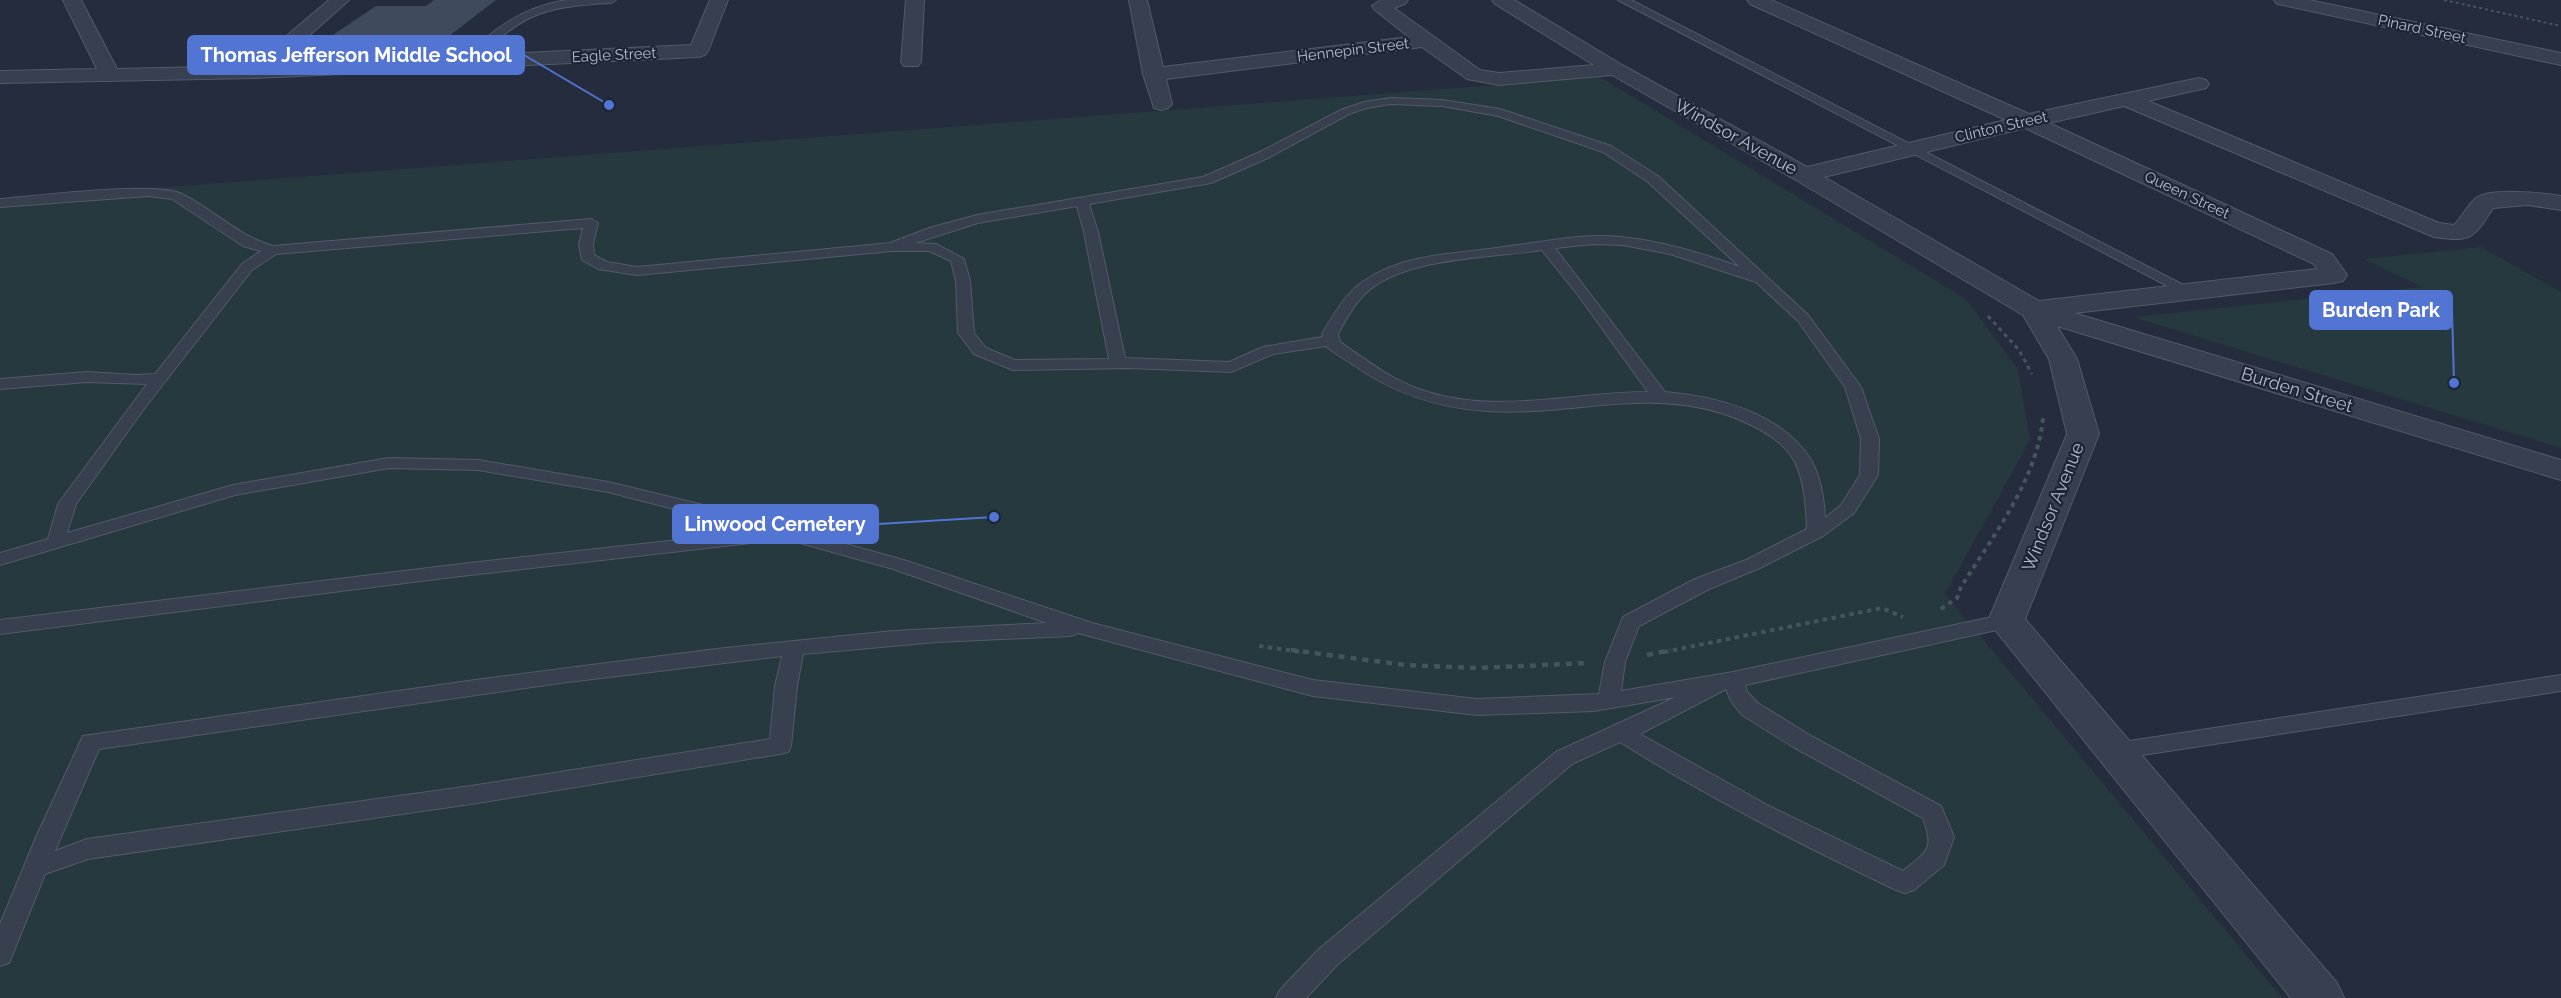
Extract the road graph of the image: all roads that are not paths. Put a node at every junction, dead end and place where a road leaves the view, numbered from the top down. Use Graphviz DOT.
graph roads {
  1 [pos="72,0"];
  2 [pos="340,0"];
  3 [pos="611,0"];
  4 [pos="719,0"];
  5 [pos="915,0"];
  6 [pos="1399,0"];
  7 [pos="1501,0"];
  8 [pos="1623,0"];
  9 [pos="1756,0"];
  10 [pos="2283,0"];
  11 [pos="1145,2"];
  12 [pos="1426,41"];
  13 [pos="2561,59"];
  14 [pos="467,62"];
  15 [pos="911,62"];
  16 [pos="1615,69"];
  17 [pos="256,72"];
  18 [pos="1153,74"];
  19 [pos="110,75"];
  20 [pos="0,76"];
  21 [pos="2199,84"];
  22 [pos="2127,100"];
  23 [pos="1161,104"];
  24 [pos="2027,121"];
  25 [pos="1911,149"];
  26 [pos="1804,175"];
  27 [pos="1082,202"];
  28 [pos="0,203"];
  29 [pos="2561,203"];
  30 [pos="1546,246"];
  31 [pos="892,247"];
  32 [pos="272,250"];
  33 [pos="1769,285"];
  34 [pos="2190,292"];
  35 [pos="2034,310"];
  36 [pos="1332,340"];
  37 [pos="1118,363"];
  38 [pos="160,378"];
  39 [pos="0,384"];
  40 [pos="1659,396"];
  41 [pos="2561,470"];
  42 [pos="1816,532"];
  43 [pos="789,534"];
  44 [pos="57,542"];
  45 [pos="0,560"];
  46 [pos="2006,621"];
  47 [pos="0,627"];
  48 [pos="1087,629"];
  49 [pos="794,647"];
  50 [pos="1729,681"];
  51 [pos="2561,683"];
  52 [pos="1609,700"];
  53 [pos="1622,733"];
  54 [pos="2116,751"];
  55 [pos="36,867"];
  56 [pos="0,955"];
  57 [pos="1289,998"];
  58 [pos="2320,998"];
  1 -- 19 [label="street"];
  2 -- 17 [label="street"];
  3 -- 14 [label="lane"];
  4 -- 14 [label="street, Eagle Street"];
  5 -- 15 [label="street"];
  6 -- 12 [label="street"];
  7 -- 16 [label="street, Windsor Avenue"];
  8 -- 25 [label="lane"];
  9 -- 24 [label="street, Queen Street"];
  10 -- 13 [label="street, Pinard Street"];
  11 -- 18 [label="street"];
  12 -- 16 [label="street, Hennepin Street"];
  12 -- 18 [label="street, Hennepin Street"];
  14 -- 17 [label="street, Eagle Street"];
  16 -- 26 [label="street, Windsor Avenue"];
  17 -- 19 [label="street, Eagle Street"];
  18 -- 23 [label="street"];
  19 -- 20 [label="street, Eagle Street"];
  21 -- 22 [label="street, Clinton Street"];
  22 -- 24 [label="street, Clinton Street"];
  22 -- 29 [label="street"];
  24 -- 25 [label="street, Clinton Street"];
  24 -- 34 [label="street, Queen Street"];
  25 -- 26 [label="street, Clinton Street"];
  25 -- 34 [label="lane"];
  26 -- 35 [label="street, Windsor Avenue"];
  27 -- 31 [label="lane"];
  27 -- 33 [label="lane"];
  27 -- 37 [label="lane"];
  28 -- 32 [label="lane"];
  30 -- 33 [label="lane"];
  30 -- 36 [label="lane"];
  30 -- 40 [label="lane"];
  31 -- 32 [label="lane"];
  31 -- 37 [label="lane"];
  32 -- 38 [label="lane"];
  33 -- 42 [label="lane"];
  34 -- 35 [label="street, Queen Street"];
  35 -- 41 [label="street, Burden Street"];
  35 -- 46 [label="street, Windsor Avenue"];
  36 -- 37 [label="lane"];
  36 -- 40 [label="lane"];
  38 -- 39 [label="lane"];
  38 -- 44 [label="lane"];
  40 -- 42 [label="lane"];
  42 -- 52 [label="lane"];
  43 -- 44 [label="lane"];
  43 -- 47 [label="lane"];
  43 -- 48 [label="lane"];
  44 -- 45 [label="lane"];
  46 -- 50 [label="lane"];
  46 -- 54 [label="street"];
  48 -- 49 [label="lane"];
  48 -- 52 [label="lane"];
  49 -- 55 [label="lane"];
  49 -- 55 [label="lane"];
  50 -- 52 [label="lane"];
  50 -- 53 [label="lane"];
  50 -- 53 [label="lane"];
  51 -- 54 [label="lane"];
  53 -- 57 [label="lane"];
  54 -- 58 [label="street"];
  55 -- 56 [label="lane"];
}
